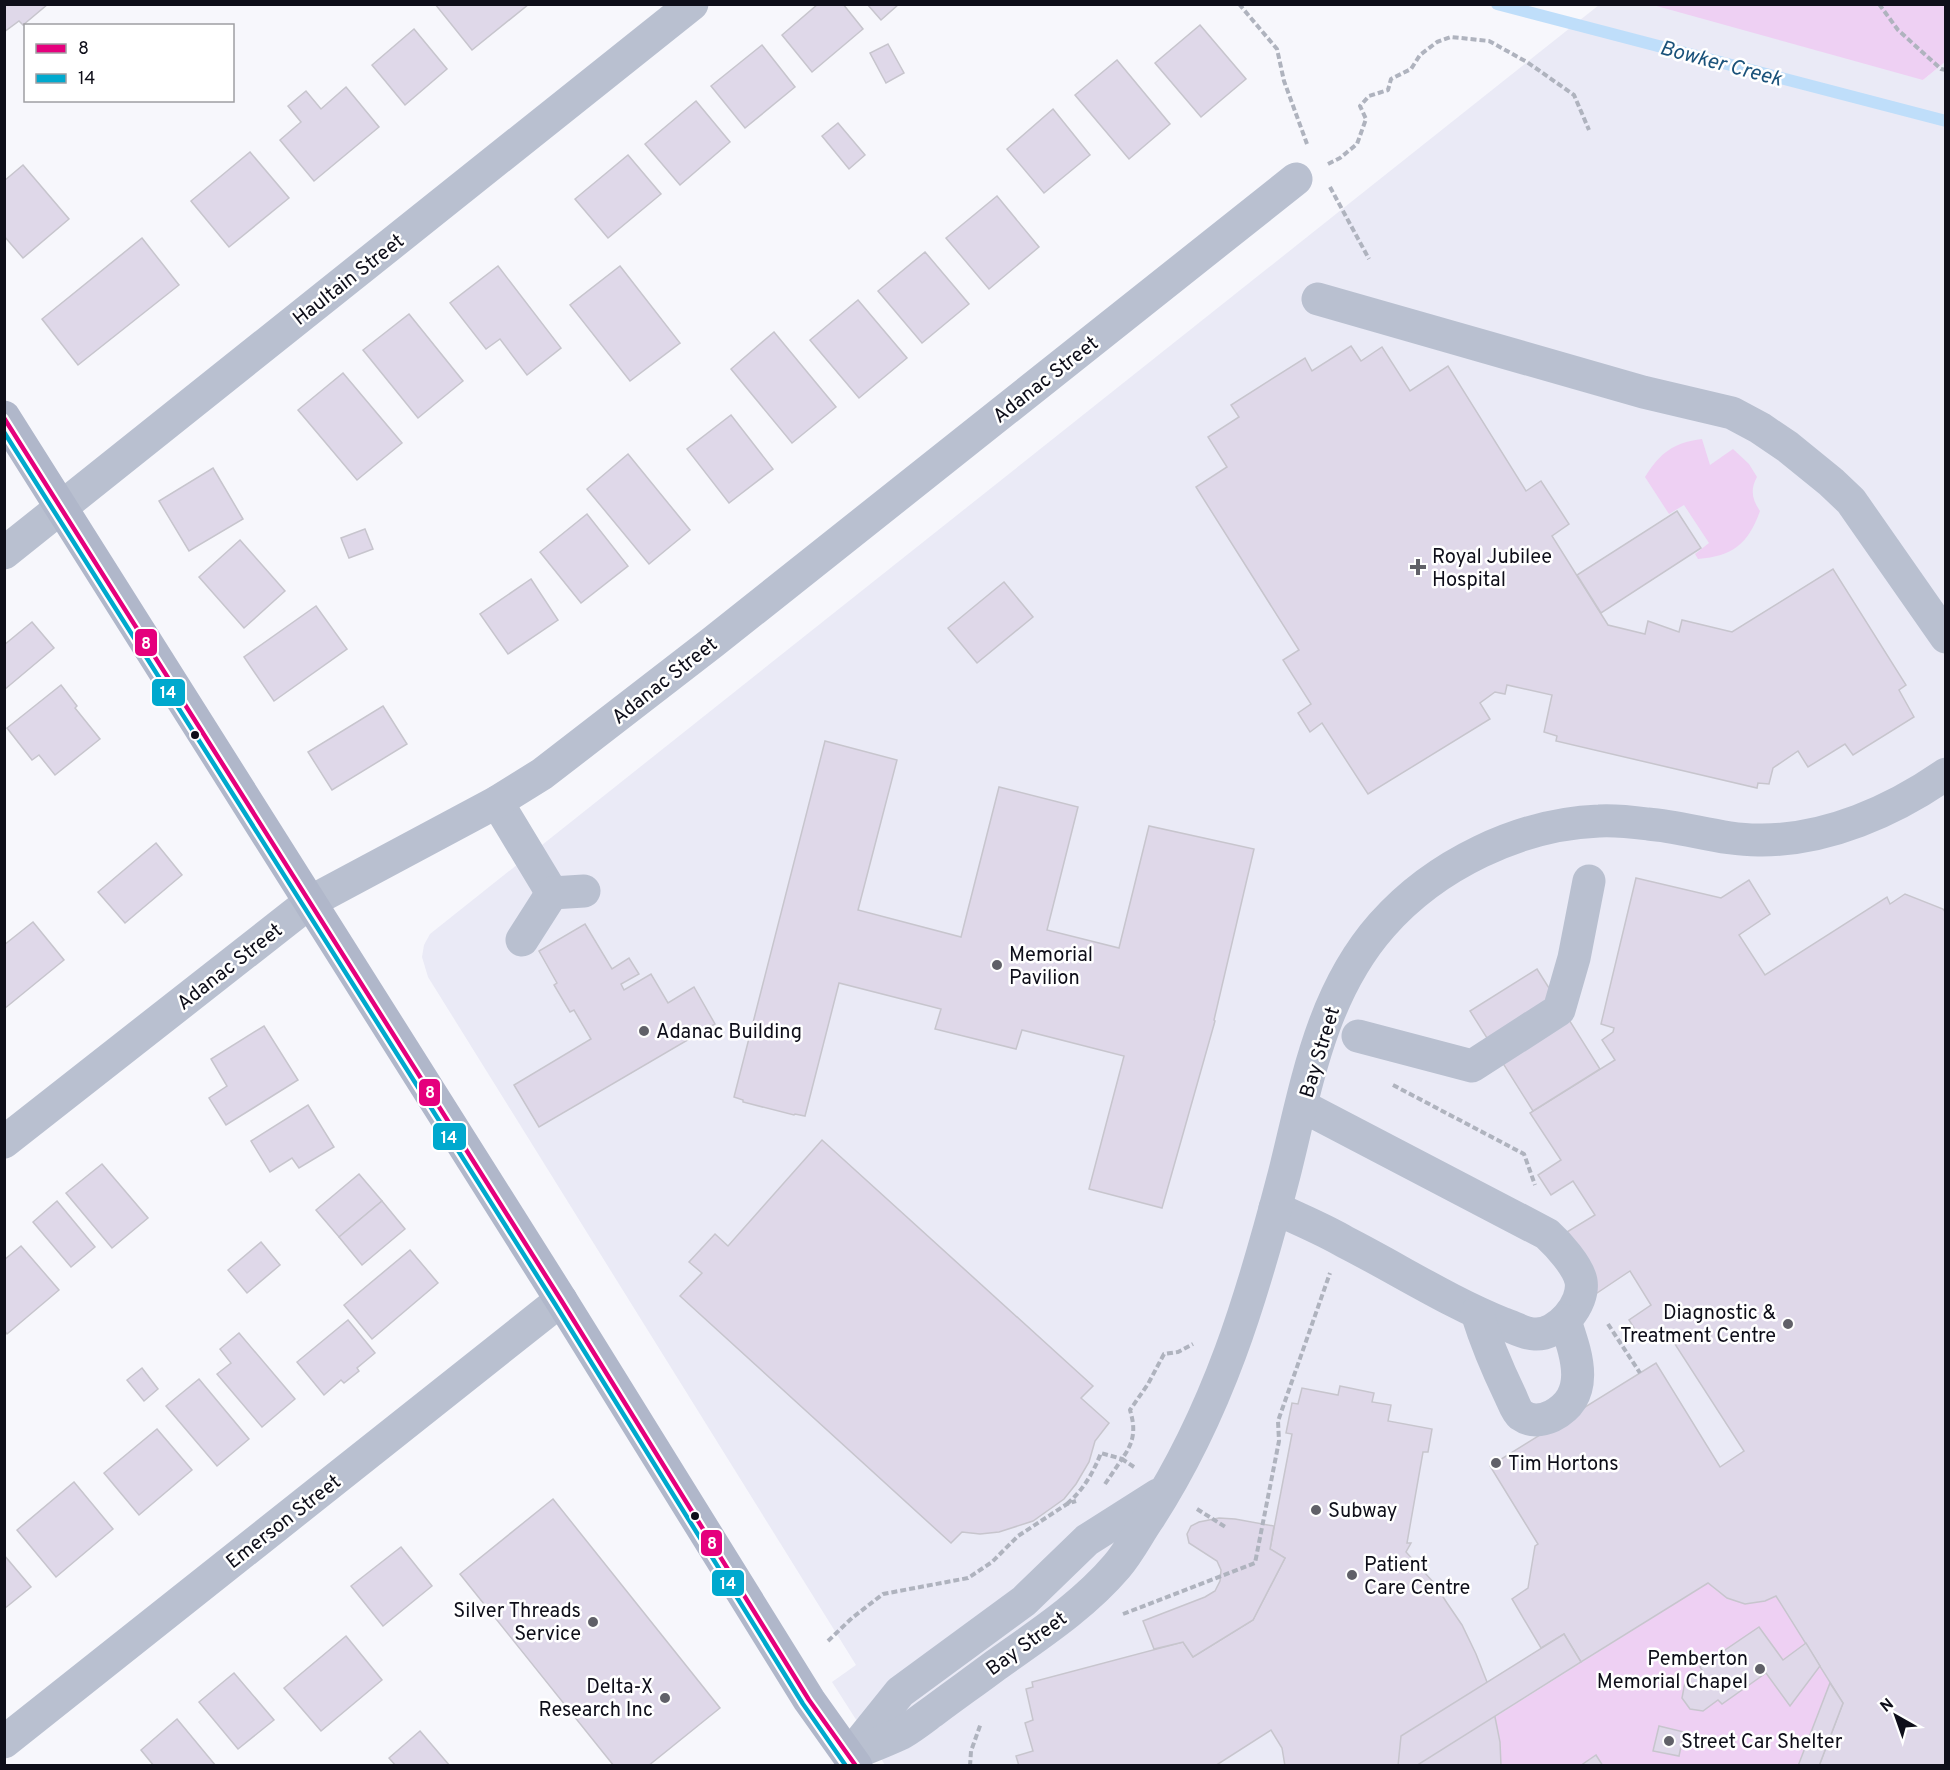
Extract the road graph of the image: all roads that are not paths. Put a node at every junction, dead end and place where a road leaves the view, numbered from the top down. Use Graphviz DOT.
graph roads {
  1 [pos="692,4"];
  2 [pos="1314,169"];
  3 [pos="1318,299"];
  4 [pos="4,417"];
  5 [pos="61,508"];
  6 [pos="4,553"];
  7 [pos="1946,637"];
  8 [pos="1946,774"];
  9 [pos="497,802"];
  10 [pos="1588,881"];
  11 [pos="310,902"];
  12 [pos="522,940"];
  13 [pos="1358,1036"];
  14 [pos="1302,1106"];
  15 [pos="4,1142"];
  16 [pos="1275,1208"];
  17 [pos="561,1300"];
  18 [pos="1571,1312"];
  19 [pos="1477,1313"];
  20 [pos="4,1742"];
  21 [pos="847,1762"];
  1 -- 5 [label="street, Haultain Street"];
  2 -- 9 [label="street, Adanac Street"];
  3 -- 7 [label="street"];
  4 -- 5 [label="main road"];
  5 -- 6 [label="street, Haultain Street"];
  5 -- 11 [label="main road"];
  8 -- 14 [label="street, Bay Street"];
  9 -- 11 [label="street, Adanac Street"];
  9 -- 12 [label="street"];
  10 -- 13 [label="street"];
  11 -- 15 [label="street, Adanac Street"];
  11 -- 17 [label="main road"];
  14 -- 16 [label="street, Bay Street"];
  14 -- 18 [label="street"];
  16 -- 19 [label="street"];
  16 -- 21 [label="street, Bay Street"];
  17 -- 20 [label="street, Emerson Street"];
  17 -- 21 [label="main road"];
  18 -- 19 [label="street"];
  18 -- 19 [label="street"];
}
